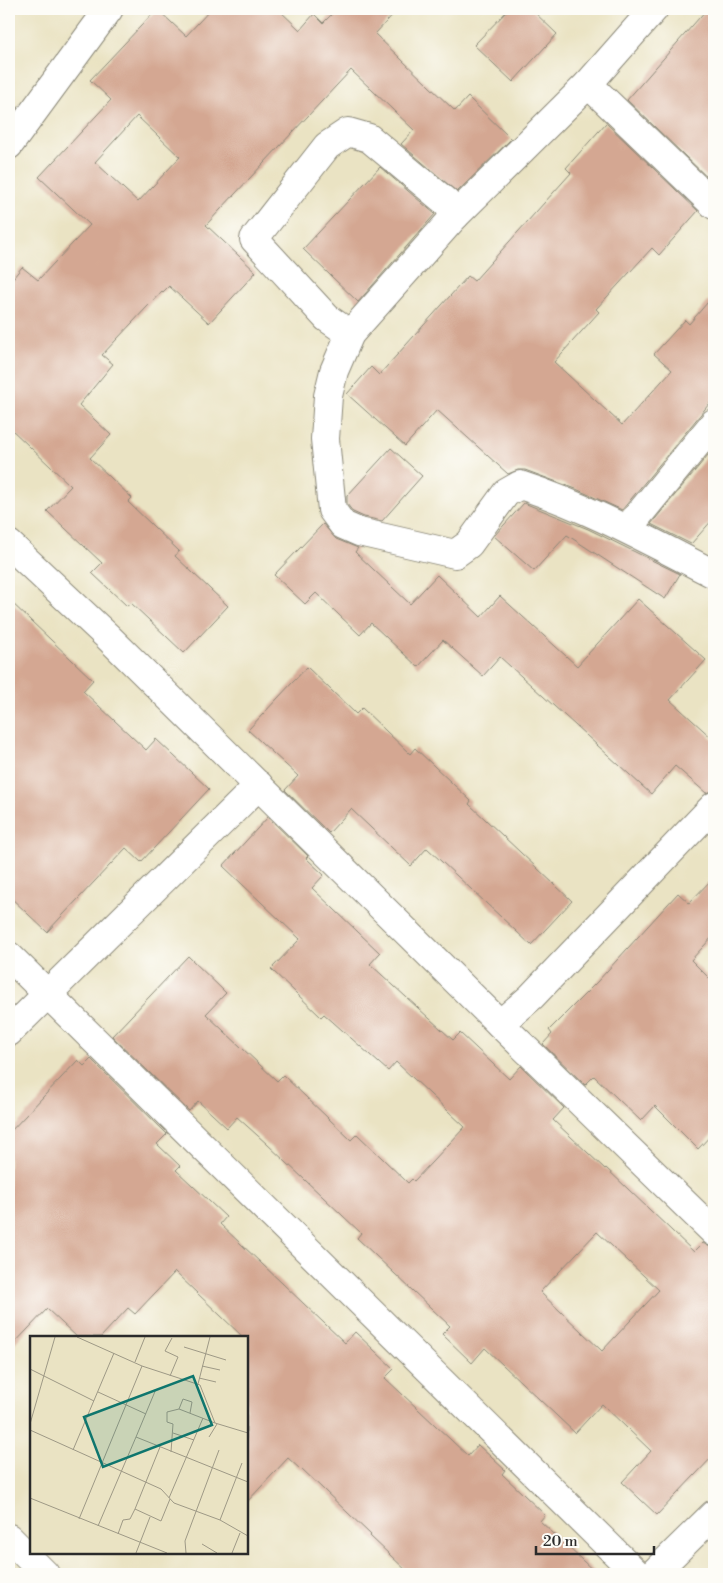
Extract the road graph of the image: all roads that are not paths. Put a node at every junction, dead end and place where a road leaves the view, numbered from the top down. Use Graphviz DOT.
graph roads {
  1 [pos="109,9"];
  2 [pos="654,9"];
  3 [pos="588,84"];
  4 [pos="9,145"];
  5 [pos="714,205"];
  6 [pos="455,216"];
  7 [pos="350,334"];
  8 [pos="714,423"];
  9 [pos="627,529"];
  10 [pos="9,544"];
  11 [pos="714,574"];
  12 [pos="259,785"];
  13 [pos="714,806"];
  14 [pos="9,956"];
  15 [pos="48,994"];
  16 [pos="500,1024"];
  17 [pos="9,1032"];
  18 [pos="714,1232"];
  19 [pos="714,1514"];
  20 [pos="9,1538"];
  21 [pos="45,1574"];
  22 [pos="637,1574"];
  23 [pos="654,1574"];
  1 -- 4 [label="street"];
  2 -- 3 [label="street"];
  3 -- 5 [label="street"];
  3 -- 6 [label="street"];
  6 -- 7 [label="street"];
  6 -- 7 [label="street"];
  7 -- 9 [label="street"];
  8 -- 9 [label="street"];
  9 -- 11 [label="street"];
  10 -- 12 [label="street"];
  12 -- 15 [label="street"];
  12 -- 16 [label="street"];
  13 -- 16 [label="street"];
  14 -- 15 [label="street"];
  15 -- 17 [label="street"];
  15 -- 22 [label="street"];
  16 -- 18 [label="street"];
  19 -- 23 [label="street"];
  20 -- 21 [label="street"];
}
